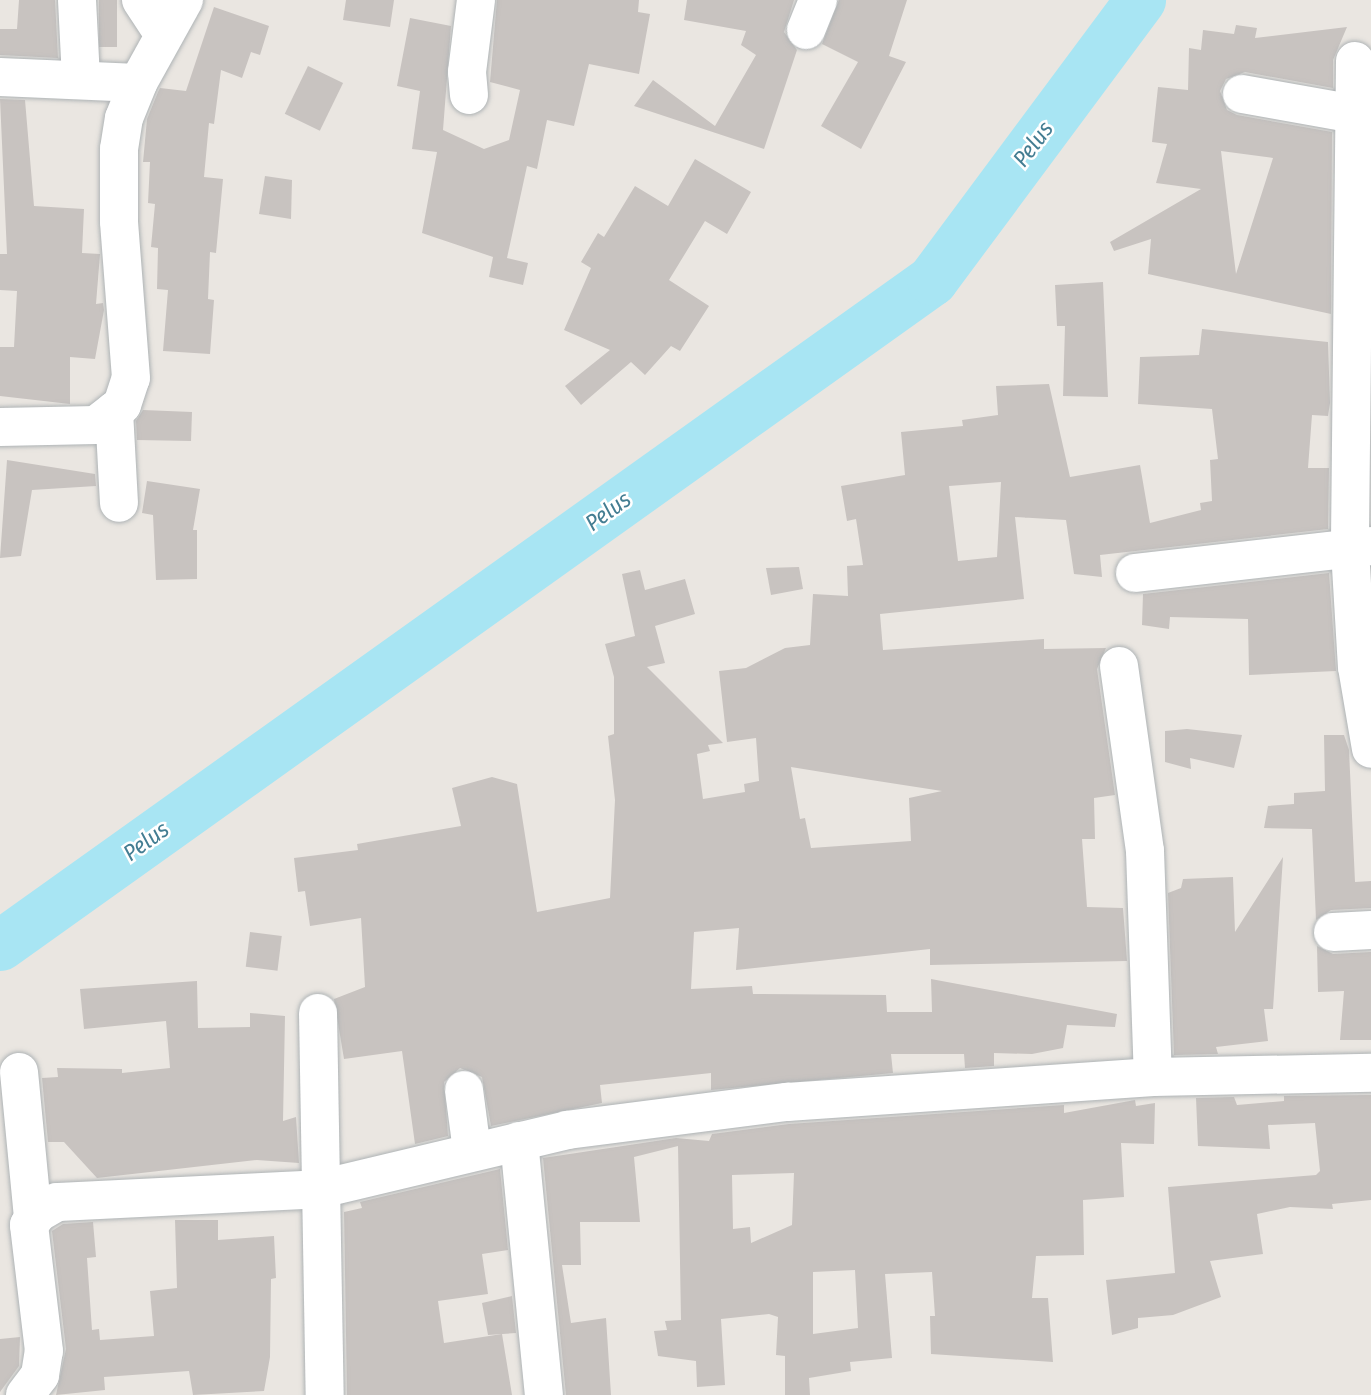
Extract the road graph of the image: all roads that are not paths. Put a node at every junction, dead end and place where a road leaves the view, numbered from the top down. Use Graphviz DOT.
graph roads {
  1 [pos="77,0"];
  2 [pos="141,0"];
  3 [pos="184,0"];
  4 [pos="477,0"];
  5 [pos="164,35"];
  6 [pos="1355,61"];
  7 [pos="0,77"];
  8 [pos="81,80"];
  9 [pos="138,83"];
  10 [pos="469,94"];
  11 [pos="1242,94"];
  12 [pos="1354,114"];
  13 [pos="1362,354"];
  14 [pos="114,411"];
  15 [pos="0,427"];
  16 [pos="120,503"];
  17 [pos="1361,548"];
  18 [pos="1135,573"];
  19 [pos="1119,666"];
  20 [pos="1366,691"];
  21 [pos="1371,749"];
  22 [pos="1371,930"];
  23 [pos="1333,932"];
  24 [pos="318,1013"];
  25 [pos="19,1072"];
  26 [pos="1371,1073"];
  27 [pos="1153,1077"];
  28 [pos="464,1090"];
  29 [pos="519,1141"];
  30 [pos="472,1152"];
  31 [pos="320,1189"];
  32 [pos="20,1224"];
  33 [pos="25,1395"];
  34 [pos="325,1395"];
  35 [pos="544,1395"];
  1 -- 8 [label="street"];
  2 -- 5 [label="street"];
  3 -- 5 [label="street"];
  4 -- 10 [label="street"];
  5 -- 9 [label="street"];
  6 -- 12 [label="street"];
  7 -- 8 [label="street"];
  8 -- 9 [label="street"];
  9 -- 14 [label="street"];
  11 -- 12 [label="street"];
  12 -- 13 [label="street"];
  13 -- 17 [label="street"];
  14 -- 15 [label="street"];
  14 -- 16 [label="street"];
  17 -- 18 [label="street"];
  17 -- 20 [label="street"];
  19 -- 27 [label="street"];
  20 -- 21 [label="street"];
  22 -- 23 [label="street"];
  24 -- 31 [label="street"];
  25 -- 32 [label="street"];
  26 -- 27 [label="street"];
  27 -- 29 [label="street"];
  28 -- 30 [label="street"];
  29 -- 30 [label="street"];
  29 -- 35 [label="street"];
  30 -- 31 [label="street"];
  31 -- 32 [label="street"];
  31 -- 34 [label="street"];
  32 -- 33 [label="street"];
}
